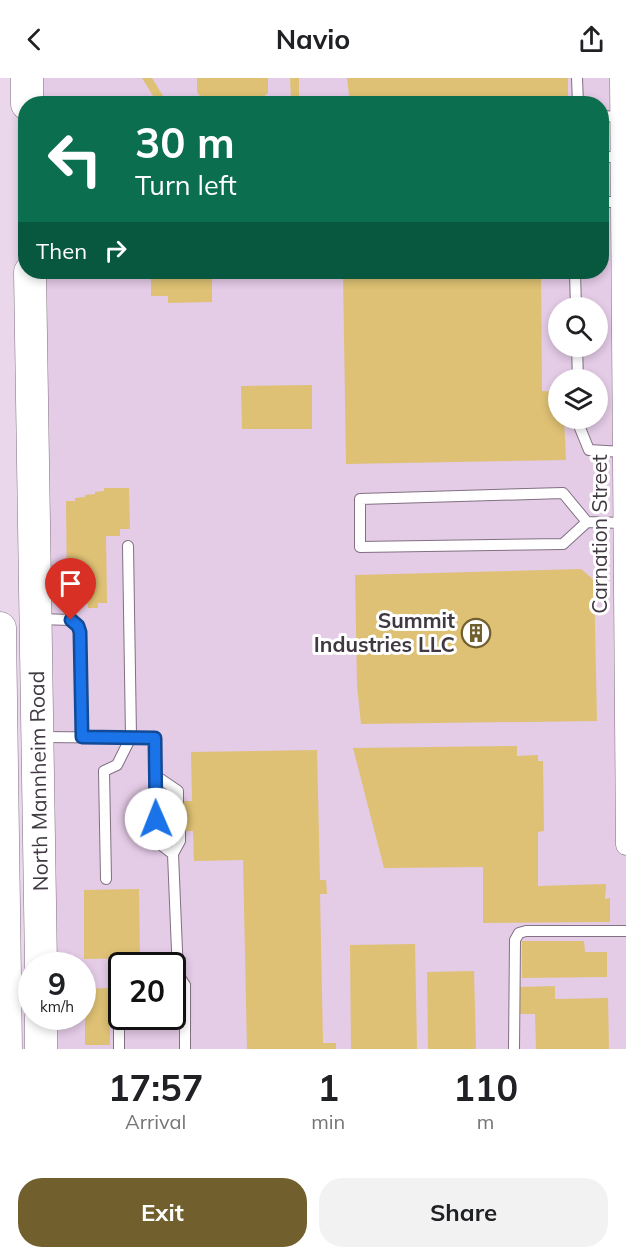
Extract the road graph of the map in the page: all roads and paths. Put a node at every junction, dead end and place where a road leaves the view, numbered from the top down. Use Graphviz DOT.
graph roads {
  1 [pos="27,78"];
  2 [pos="577,78"];
  3 [pos="620,78"];
  4 [pos="27,96"];
  5 [pos="578,96"];
  6 [pos="611,116"];
  7 [pos="611,157"];
  8 [pos="611,202"];
  9 [pos="30,279"];
  10 [pos="575,279"];
  11 [pos="576,297"];
  12 [pos="624,297"];
  13 [pos="580,429"];
  14 [pos="624,460"];
  15 [pos="587,522"];
  16 [pos="624,523"];
  17 [pos="128,546"];
  18 [pos="36,619"];
  19 [pos="0,628"];
  20 [pos="1,737"];
  21 [pos="38,737"];
  22 [pos="82,737"];
  23 [pos="131,738"];
  24 [pos="156,776"];
  25 [pos="178,801"];
  26 [pos="180,832"];
  27 [pos="626,845"];
  28 [pos="173,854"];
  29 [pos="106,879"];
  30 [pos="626,931"];
  31 [pos="41,952"];
  32 [pos="3,966"];
  33 [pos="41,1030"];
  34 [pos="119,1030"];
  35 [pos="6,1049"];
  36 [pos="41,1049"];
  37 [pos="119,1049"];
  38 [pos="185,1049"];
  39 [pos="514,1049"];
  1 -- 4 [label="main road"];
  2 -- 5 [label="lane"];
  3 -- 6 [label="street, Carnation Street"];
  6 -- 7 [label="street, Carnation Street"];
  7 -- 8 [label="street, Carnation Street"];
  8 -- 12 [label="street, Carnation Street"];
  9 -- 18 [label="main road, North Mannheim Road"];
  10 -- 11 [label="lane"];
  12 -- 14 [label="street, Carnation Street"];
  13 -- 14 [label="lane"];
  14 -- 16 [label="street, Carnation Street"];
  15 -- 15 [label="lane"];
  15 -- 16 [label="lane"];
  16 -- 27 [label="street, Carnation Street"];
  17 -- 23 [label="lane"];
  18 -- 21 [label="main road, North Mannheim Road"];
  18 -- 22 [label="lane"];
  19 -- 20 [label="main road, North Mannheim Road"];
  20 -- 32 [label="main road, North Mannheim Road"];
  21 -- 22 [label="lane"];
  21 -- 31 [label="main road, North Mannheim Road"];
  22 -- 23 [label="lane"];
  23 -- 24 [label="lane"];
  23 -- 29 [label="lane"];
  24 -- 25 [label="lane"];
  24 -- 28 [label="lane"];
  26 -- 28 [label="lane"];
  28 -- 38 [label="lane"];
  30 -- 39 [label="lane"];
  32 -- 35 [label="main road, North Mannheim Road"];
  33 -- 36 [label="main road"];
  34 -- 37 [label="lane"];
}
